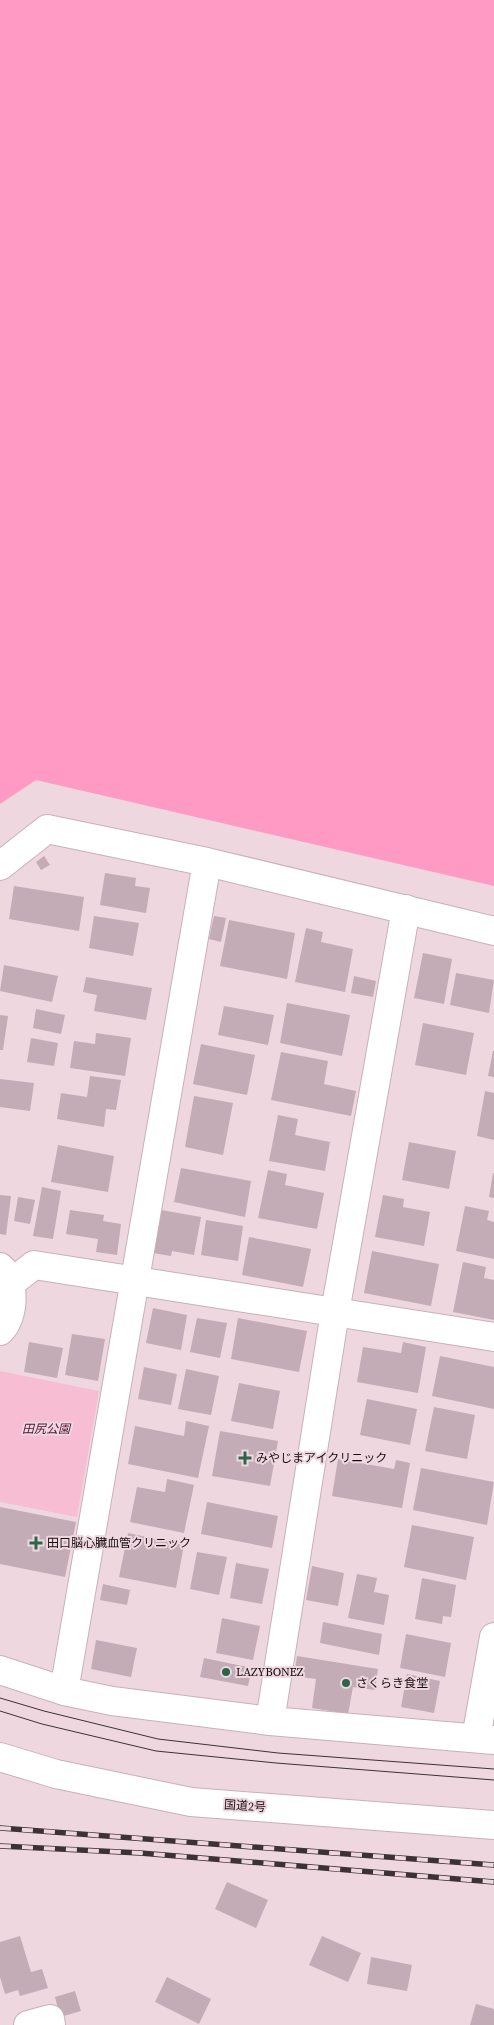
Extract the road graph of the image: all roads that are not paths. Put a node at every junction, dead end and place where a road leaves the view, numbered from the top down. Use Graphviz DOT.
graph roads {
  1 [pos="207,862"];
  2 [pos="0,866"];
  3 [pos="406,909"];
  4 [pos="494,931"];
  5 [pos="6,1275"];
  6 [pos="135,1280"];
  7 [pos="336,1312"];
  8 [pos="0,1331"];
  9 [pos="494,1337"];
  10 [pos="494,1637"];
  11 [pos="0,1670"];
  12 [pos="64,1691"];
  13 [pos="270,1721"];
  14 [pos="485,1739"];
  15 [pos="0,1757"];
  16 [pos="494,1825"];
  17 [pos="28,2025"];
  18 [pos="51,2025"];
  1 -- 2 [label="main road"];
  1 -- 3 [label="main road"];
  1 -- 6 [label="main road"];
  3 -- 4 [label="main road"];
  3 -- 7 [label="main road"];
  5 -- 6 [label="main road"];
  5 -- 8 [label="main road"];
  6 -- 7 [label="main road"];
  6 -- 12 [label="main road"];
  7 -- 9 [label="main road"];
  7 -- 13 [label="main road"];
  10 -- 14 [label="main road"];
  11 -- 12 [label="main road"];
  12 -- 13 [label="main road"];
  13 -- 14 [label="main road"];
  15 -- 16 [label="main road, 国道2号"];
  17 -- 18 [label="main road"];
}
